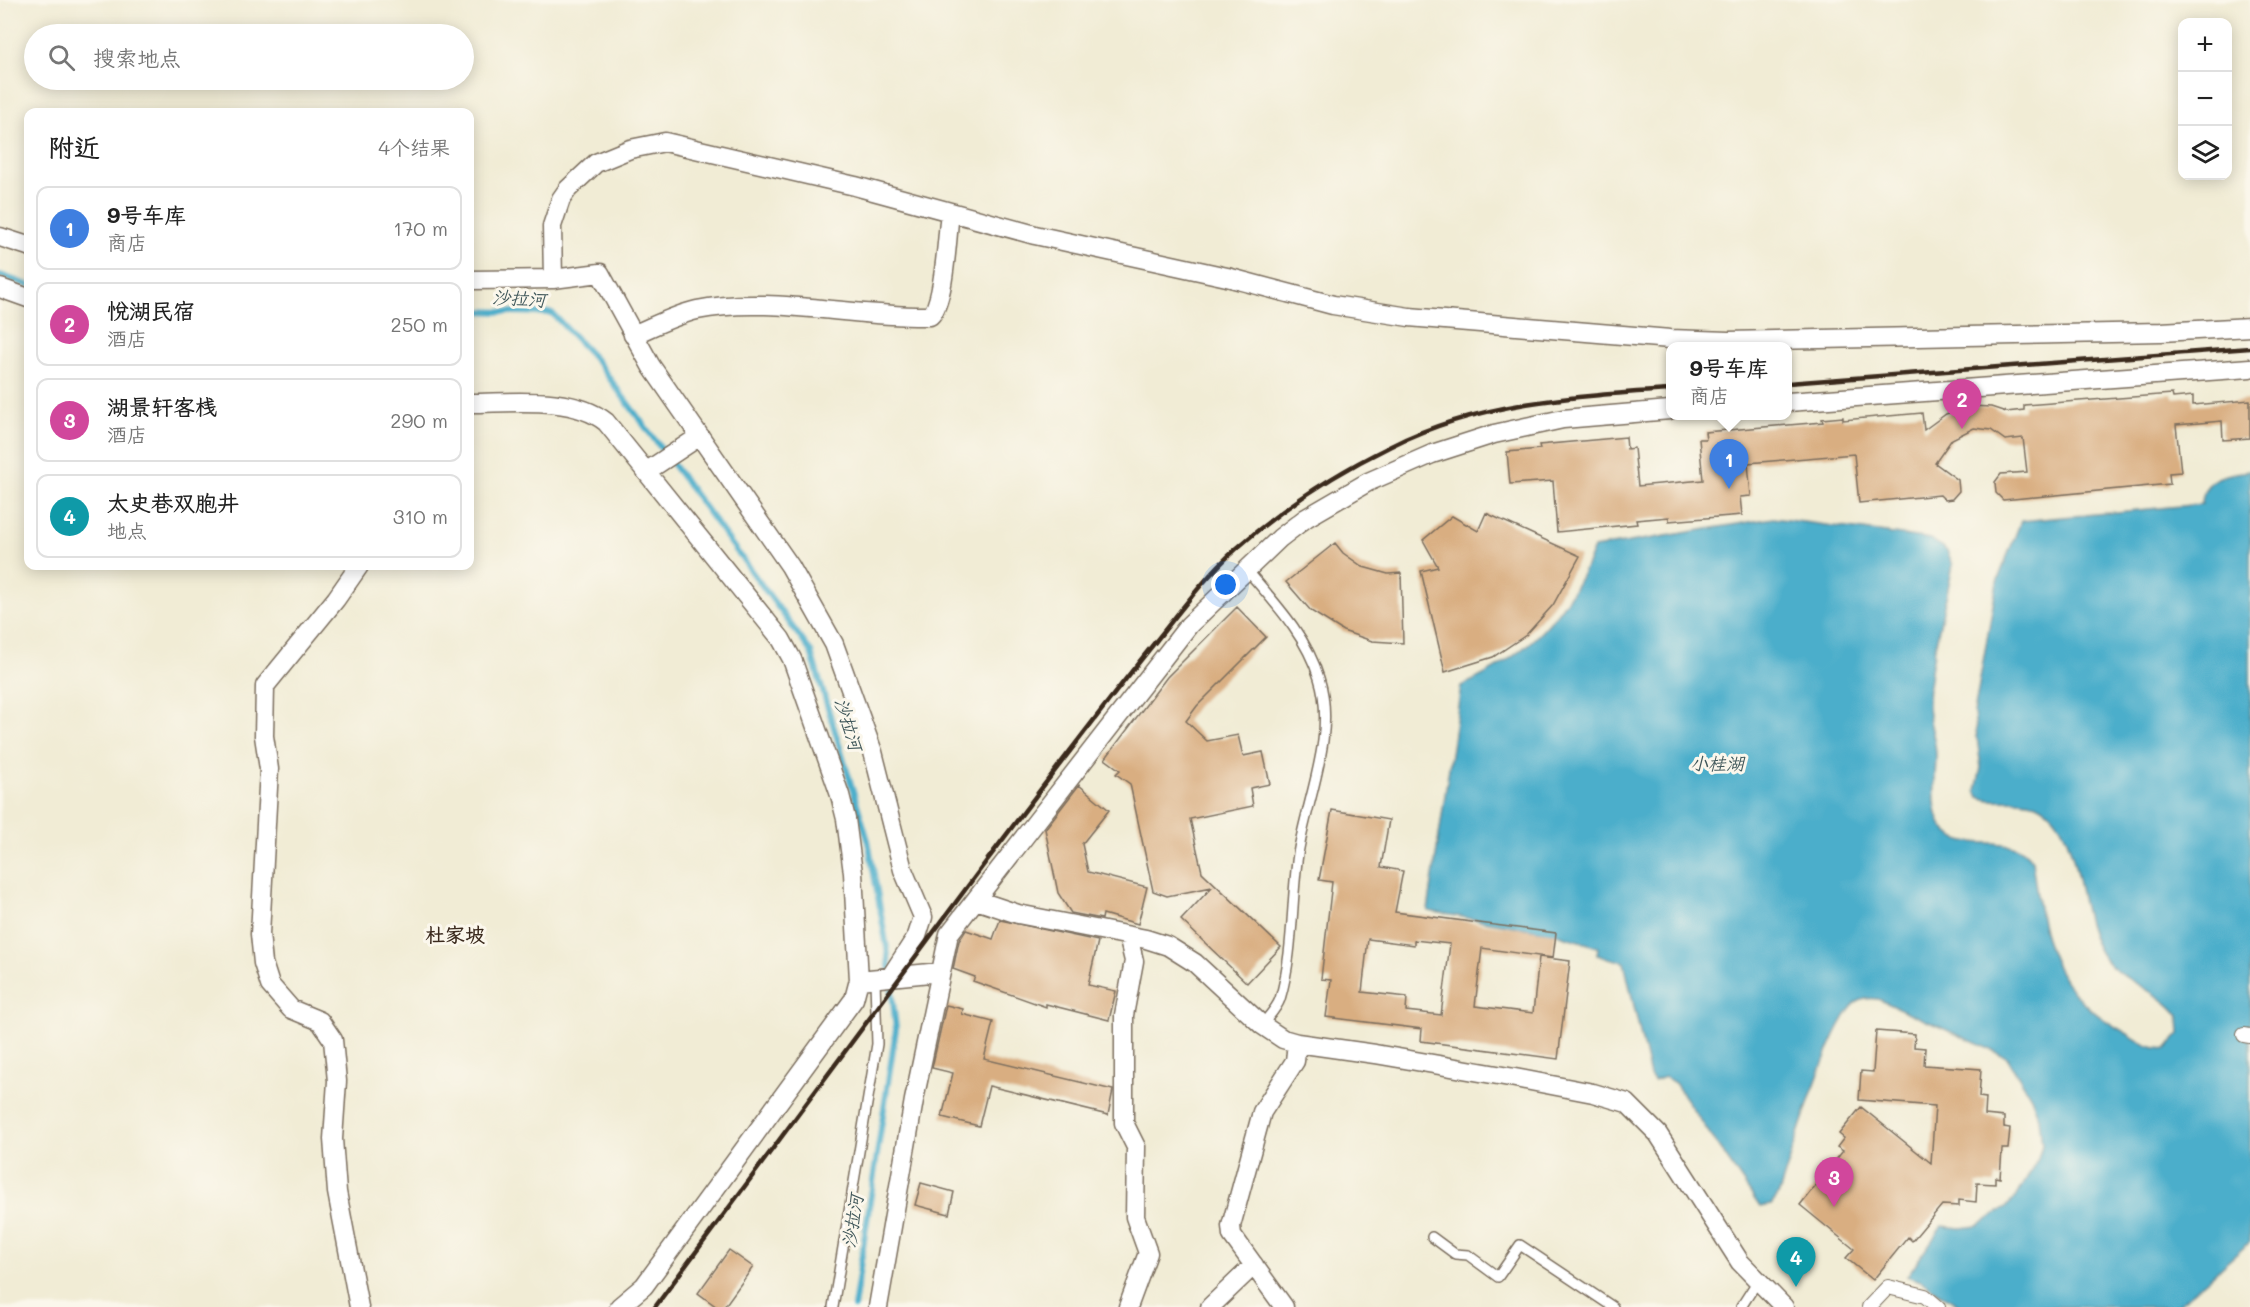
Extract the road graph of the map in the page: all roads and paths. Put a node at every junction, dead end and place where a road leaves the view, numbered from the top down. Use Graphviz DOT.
graph roads {
  1 [pos="950,212"];
  2 [pos="0,237"];
  3 [pos="24,245"];
  4 [pos="553,279"];
  5 [pos="474,280"];
  6 [pos="0,288"];
  7 [pos="24,297"];
  8 [pos="2250,327"];
  9 [pos="633,336"];
  10 [pos="2250,368"];
  11 [pos="1792,402"];
  12 [pos="474,403"];
  13 [pos="1666,410"];
  14 [pos="696,439"];
  15 [pos="650,469"];
  16 [pos="1246,569"];
  17 [pos="356,570"];
  18 [pos="976,900"];
  19 [pos="1128,936"];
  20 [pos="940,972"];
  21 [pos="875,979"];
  22 [pos="1262,1025"];
  23 [pos="1297,1043"];
  24 [pos="1432,1237"];
  25 [pos="1254,1264"];
  26 [pos="1757,1282"];
  27 [pos="359,1307"];
  28 [pos="618,1307"];
  29 [pos="833,1307"];
  30 [pos="878,1307"];
  31 [pos="1128,1307"];
  32 [pos="1210,1307"];
  33 [pos="1284,1307"];
  34 [pos="1612,1307"];
  35 [pos="1741,1307"];
  36 [pos="1784,1307"];
  37 [pos="1869,1307"];
  38 [pos="1938,1307"];
  1 -- 4 [label="street"];
  1 -- 8 [label="street"];
  1 -- 9 [label="street"];
  2 -- 3 [label="street"];
  4 -- 5 [label="street"];
  4 -- 9 [label="street"];
  6 -- 7 [label="street"];
  9 -- 14 [label="street"];
  10 -- 11 [label="street"];
  12 -- 15 [label="street"];
  13 -- 16 [label="street"];
  14 -- 15 [label="street"];
  14 -- 21 [label="street"];
  15 -- 21 [label="street"];
  16 -- 18 [label="street"];
  16 -- 22 [label="lane"];
  17 -- 27 [label="street"];
  18 -- 19 [label="street"];
  18 -- 20 [label="street"];
  19 -- 22 [label="street"];
  19 -- 31 [label="street"];
  20 -- 21 [label="street"];
  20 -- 30 [label="street"];
  21 -- 28 [label="street"];
  21 -- 29 [label="lane"];
  22 -- 23 [label="street"];
  23 -- 25 [label="street"];
  23 -- 26 [label="street"];
  24 -- 34 [label="lane"];
  25 -- 32 [label="street"];
  25 -- 33 [label="street"];
  26 -- 35 [label="lane"];
  26 -- 36 [label="street"];
  37 -- 38 [label="street"];
}
